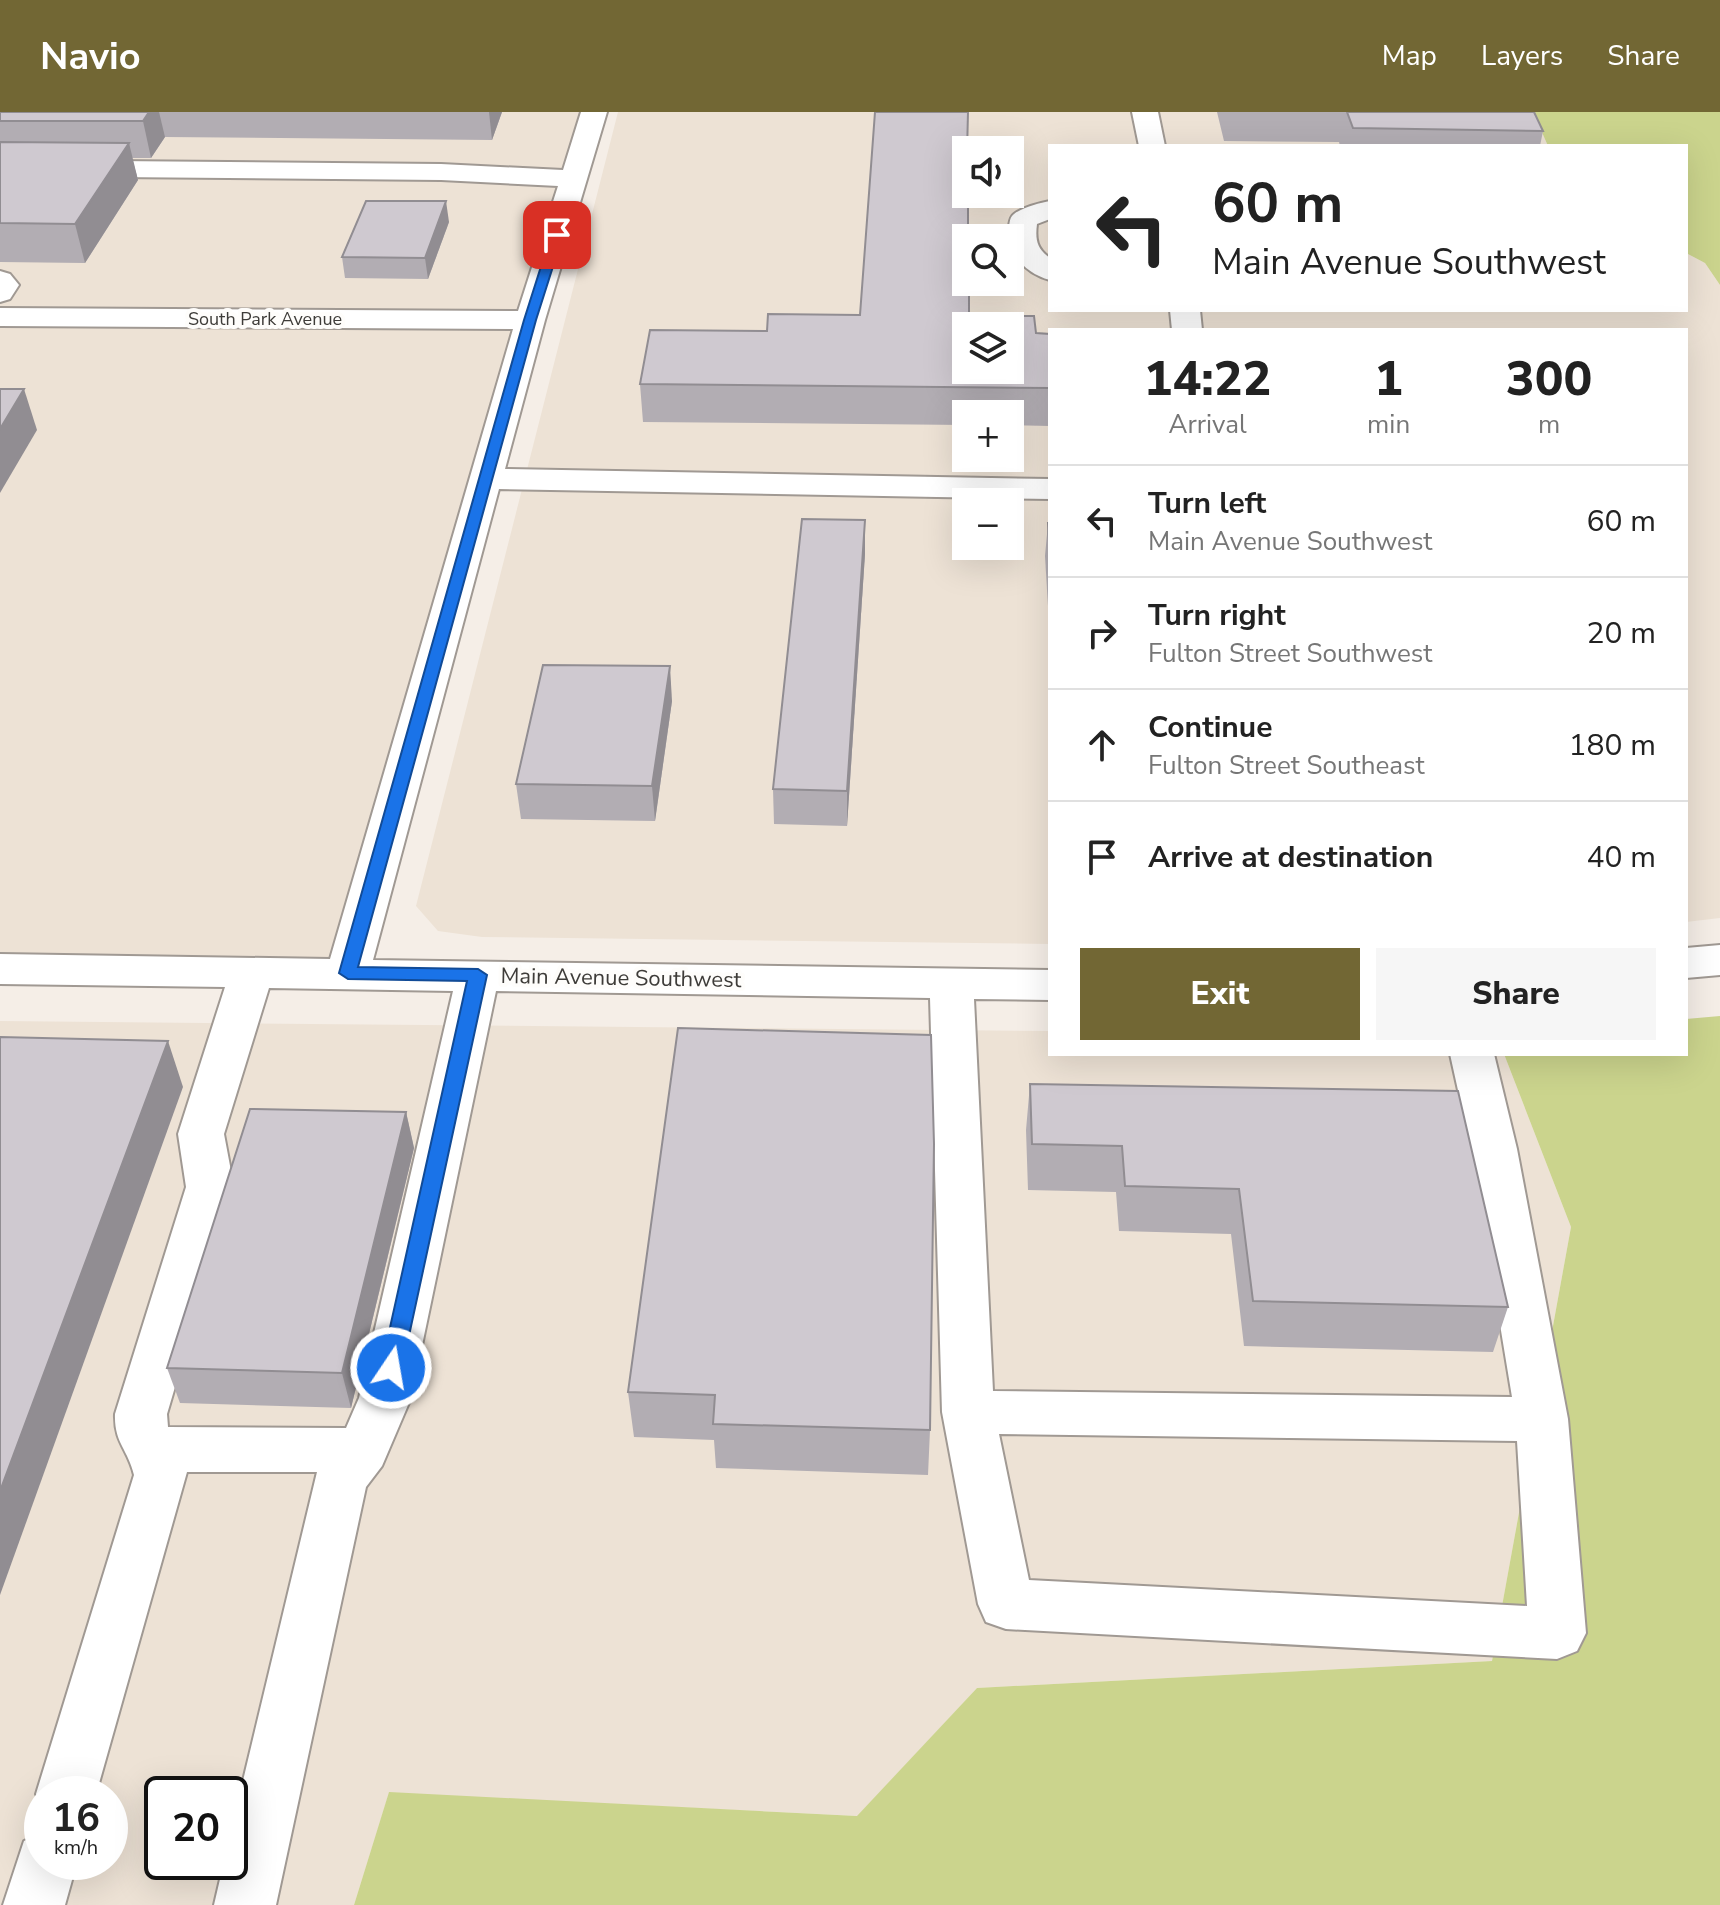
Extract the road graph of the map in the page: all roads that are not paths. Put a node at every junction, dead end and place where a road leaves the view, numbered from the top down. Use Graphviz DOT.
graph roads {
  1 [pos="594,112"];
  2 [pos="1145,112"];
  3 [pos="1152,144"];
  4 [pos="0,168"];
  5 [pos="575,179"];
  6 [pos="1048,210"];
  7 [pos="1048,270"];
  8 [pos="0,280"];
  9 [pos="0,293"];
  10 [pos="0,317"];
  11 [pos="530,320"];
  12 [pos="486,479"];
  13 [pos="1048,489"];
  14 [pos="1720,960"];
  15 [pos="1688,963"];
  16 [pos="0,969"];
  17 [pos="252,972"];
  18 [pos="348,973"];
  19 [pos="478,975"];
  20 [pos="951,983"];
  21 [pos="1048,985"];
  22 [pos="1472,1056"];
  23 [pos="968,1412"];
  24 [pos="1542,1419"];
  25 [pos="155,1449"];
  26 [pos="363,1450"];
  27 [pos="71,1776"];
  28 [pos="41,1880"];
  29 [pos="34,1905"];
  30 [pos="245,1905"];
  1 -- 5 [label="street"];
  2 -- 3 [label="street"];
  4 -- 5 [label="street"];
  5 -- 11 [label="street"];
  6 -- 7 [label="street"];
  8 -- 9 [label="street"];
  10 -- 11 [label="street, South Park Avenue"];
  11 -- 12 [label="street"];
  12 -- 13 [label="street"];
  12 -- 18 [label="street"];
  14 -- 15 [label="street"];
  16 -- 17 [label="street, Main Avenue Southwest"];
  17 -- 18 [label="street, Main Avenue Southwest"];
  17 -- 25 [label="street"];
  18 -- 19 [label="street, Main Avenue Southwest"];
  19 -- 20 [label="street, Main Avenue Southwest"];
  19 -- 26 [label="street"];
  20 -- 21 [label="street, Main Avenue Southwest"];
  20 -- 23 [label="street"];
  22 -- 24 [label="street"];
  23 -- 24 [label="street"];
  23 -- 24 [label="street"];
  25 -- 26 [label="street"];
  25 -- 27 [label="street"];
  26 -- 30 [label="street"];
  28 -- 29 [label="street"];
}
